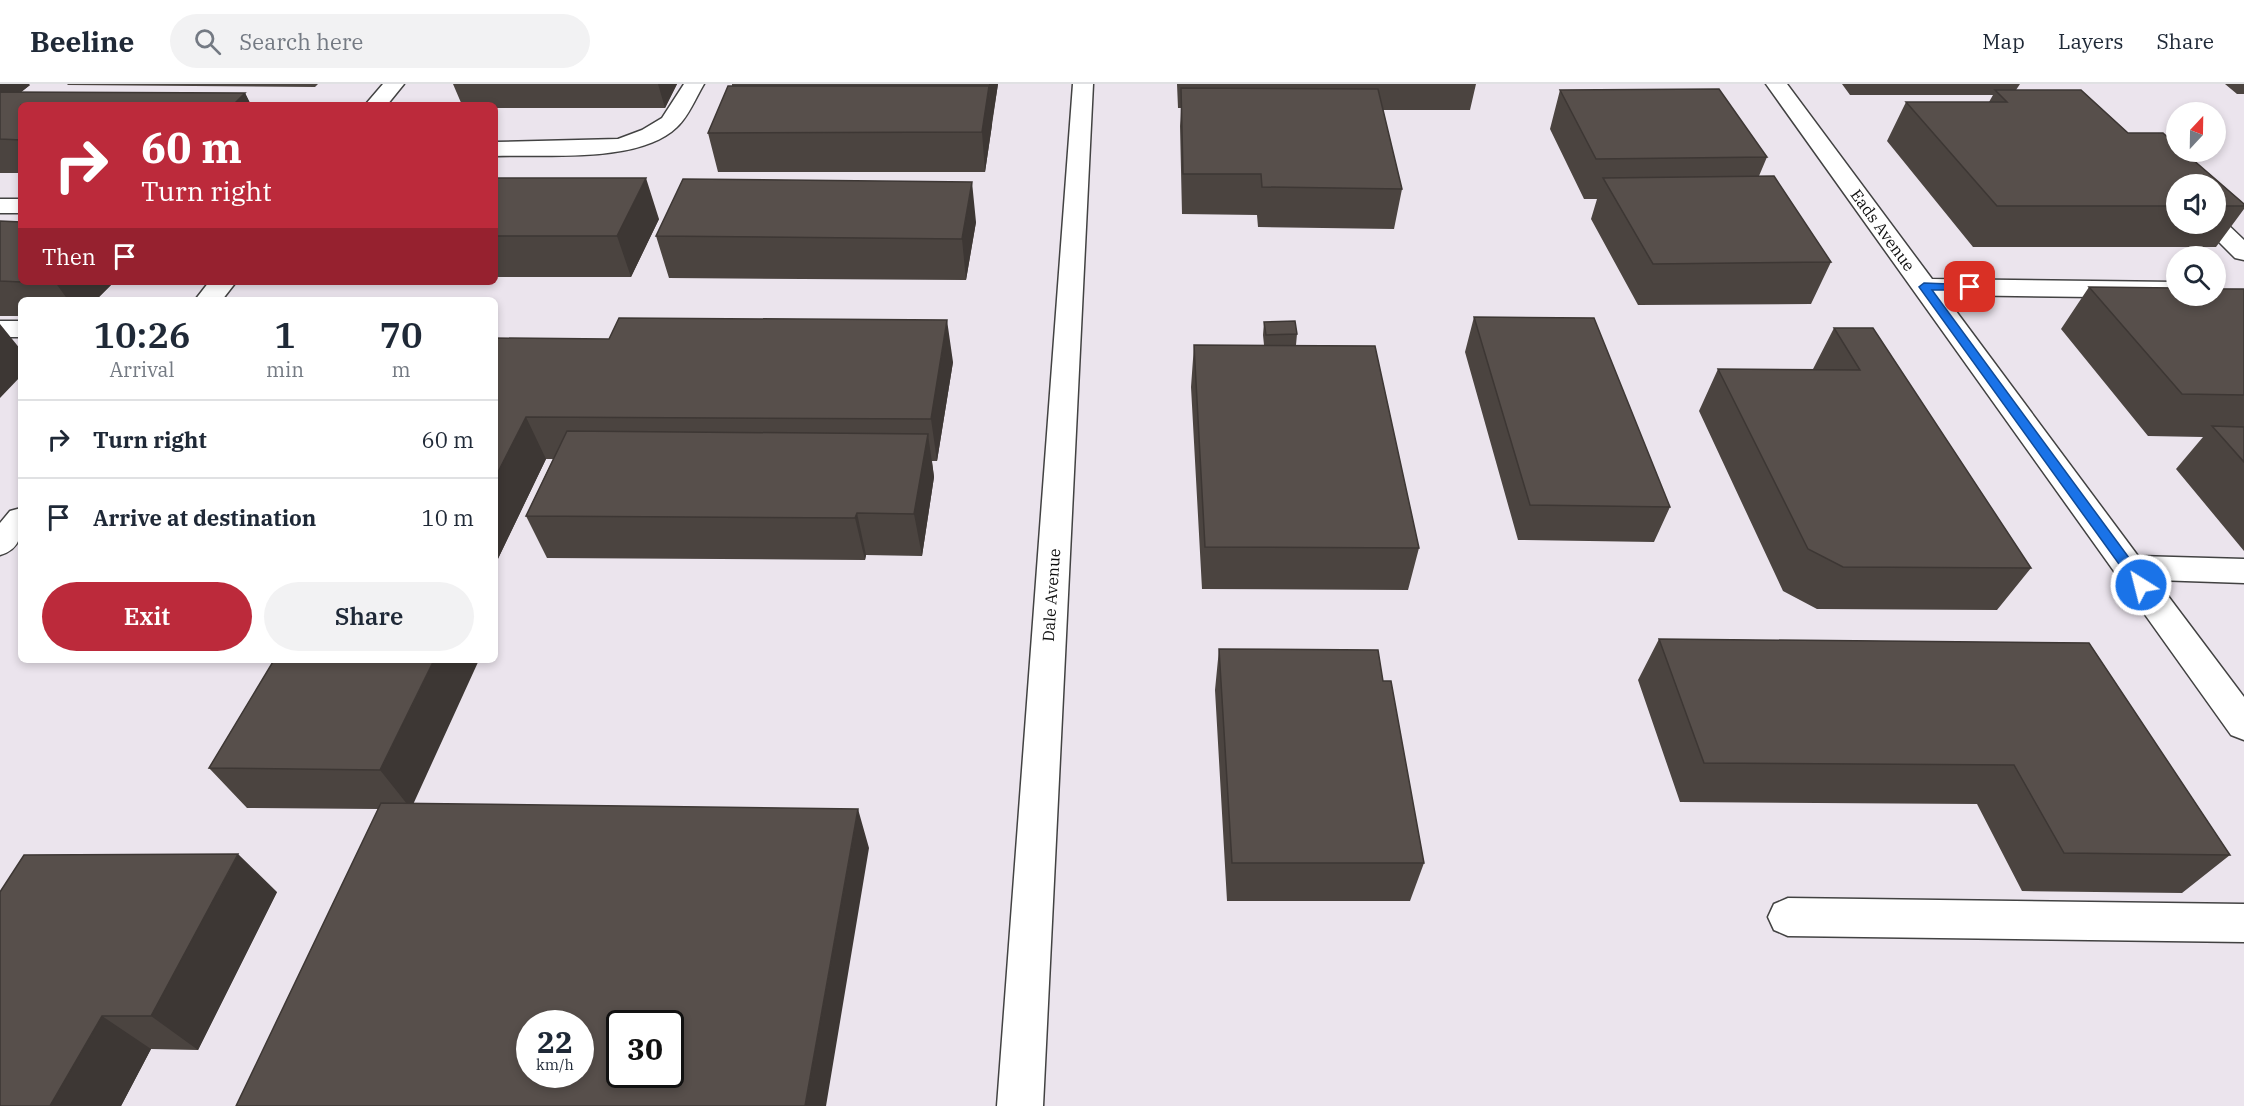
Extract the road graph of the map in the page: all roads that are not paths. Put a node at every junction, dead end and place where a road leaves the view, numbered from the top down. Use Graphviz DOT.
graph roads {
  1 [pos="394,84"];
  2 [pos="694,84"];
  3 [pos="1083,84"];
  4 [pos="1776,84"];
  5 [pos="379,102"];
  6 [pos="498,150"];
  7 [pos="0,206"];
  8 [pos="18,206"];
  9 [pos="2224,234"];
  10 [pos="2244,253"];
  11 [pos="220,285"];
  12 [pos="1924,287"];
  13 [pos="2166,290"];
  14 [pos="210,297"];
  15 [pos="0,328"];
  16 [pos="18,329"];
  17 [pos="18,523"];
  18 [pos="0,544"];
  19 [pos="2129,567"];
  20 [pos="2244,571"];
  21 [pos="2244,725"];
  22 [pos="1788,917"];
  23 [pos="2244,923"];
  24 [pos="1020,1106"];
  1 -- 5 [label="street"];
  2 -- 6 [label="street"];
  3 -- 24 [label="street, Dale Avenue"];
  4 -- 12 [label="street, Eads Avenue"];
  7 -- 8 [label="street"];
  9 -- 10 [label="street"];
  11 -- 14 [label="street"];
  12 -- 13 [label="street"];
  12 -- 19 [label="street, Eads Avenue"];
  15 -- 16 [label="street"];
  17 -- 18 [label="street"];
  19 -- 20 [label="street"];
  19 -- 21 [label="street, Eads Avenue"];
  22 -- 23 [label="street"];
}
